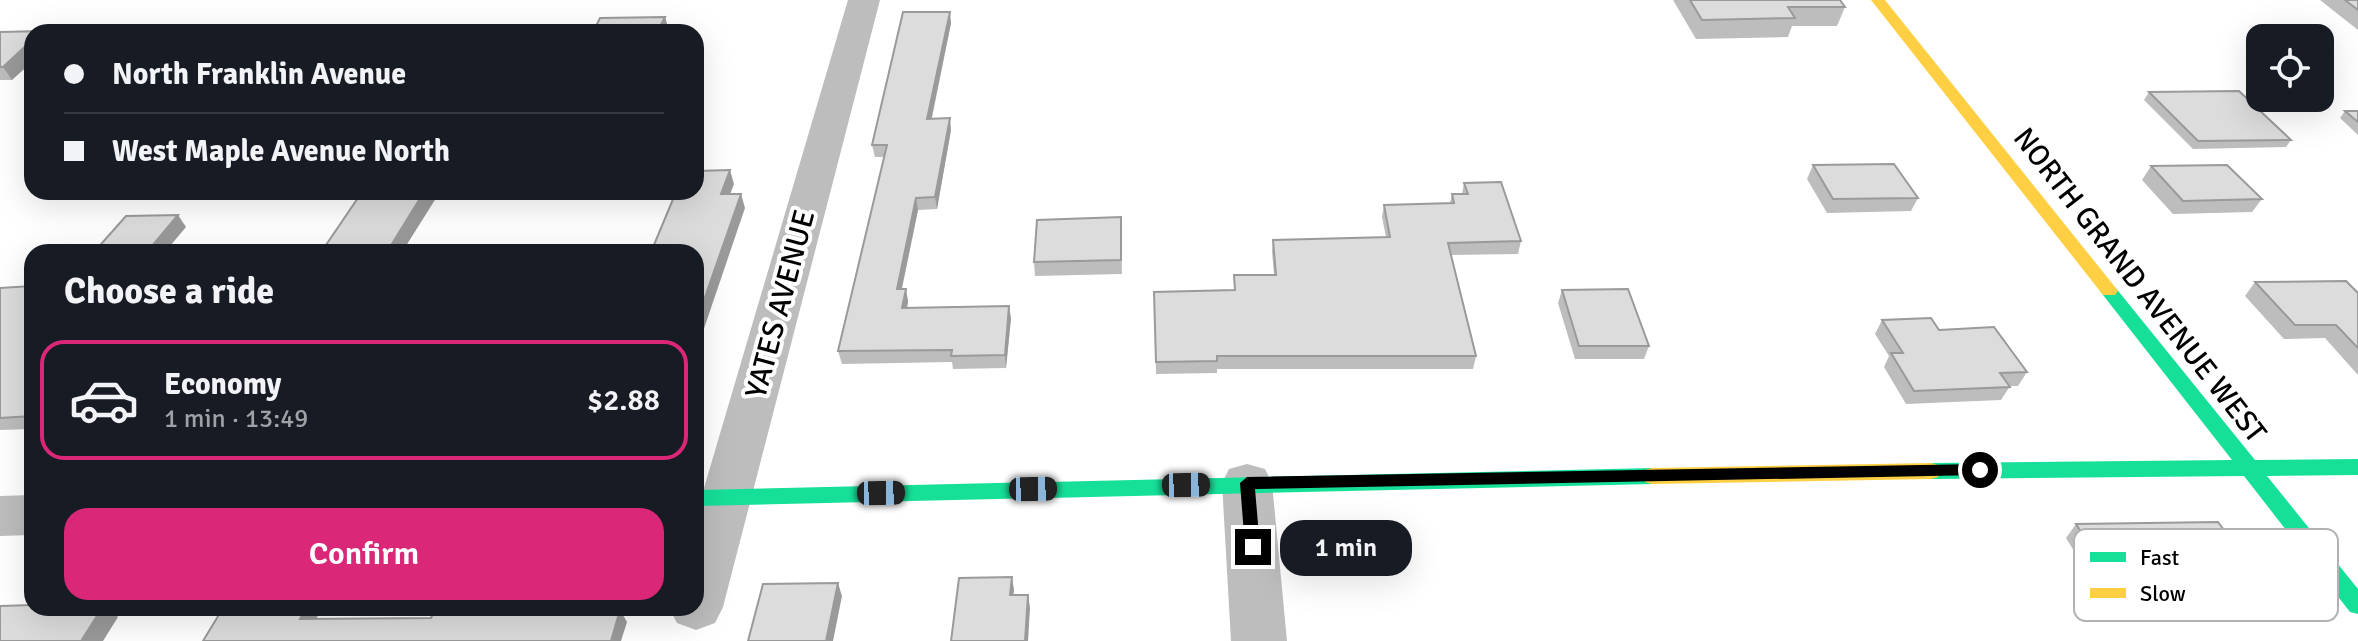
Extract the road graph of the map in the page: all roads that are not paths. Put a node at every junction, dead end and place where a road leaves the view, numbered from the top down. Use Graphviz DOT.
graph roads {
  1 [pos="864,0"];
  2 [pos="1878,0"];
  3 [pos="2249,467"];
  4 [pos="2358,467"];
  5 [pos="1247,483"];
  6 [pos="712,497"];
  7 [pos="24,515"];
  8 [pos="0,516"];
  9 [pos="2298,529"];
  10 [pos="704,552"];
  11 [pos="2338,580"];
  12 [pos="2358,605"];
  13 [pos="694,616"];
  14 [pos="686,641"];
  15 [pos="1259,641"];
  1 -- 6 [label="street, YATES AVENUE"];
  2 -- 3 [label="street, NORTH GRAND AVENUE WEST"];
  3 -- 4 [label="street"];
  3 -- 5 [label="street"];
  3 -- 9 [label="street, NORTH GRAND AVENUE WEST"];
  5 -- 6 [label="street"];
  5 -- 15 [label="street"];
  6 -- 10 [label="street, YATES AVENUE"];
  7 -- 8 [label="street"];
  11 -- 12 [label="street, NORTH GRAND AVENUE WEST"];
  13 -- 14 [label="street, YATES AVENUE"];
}
